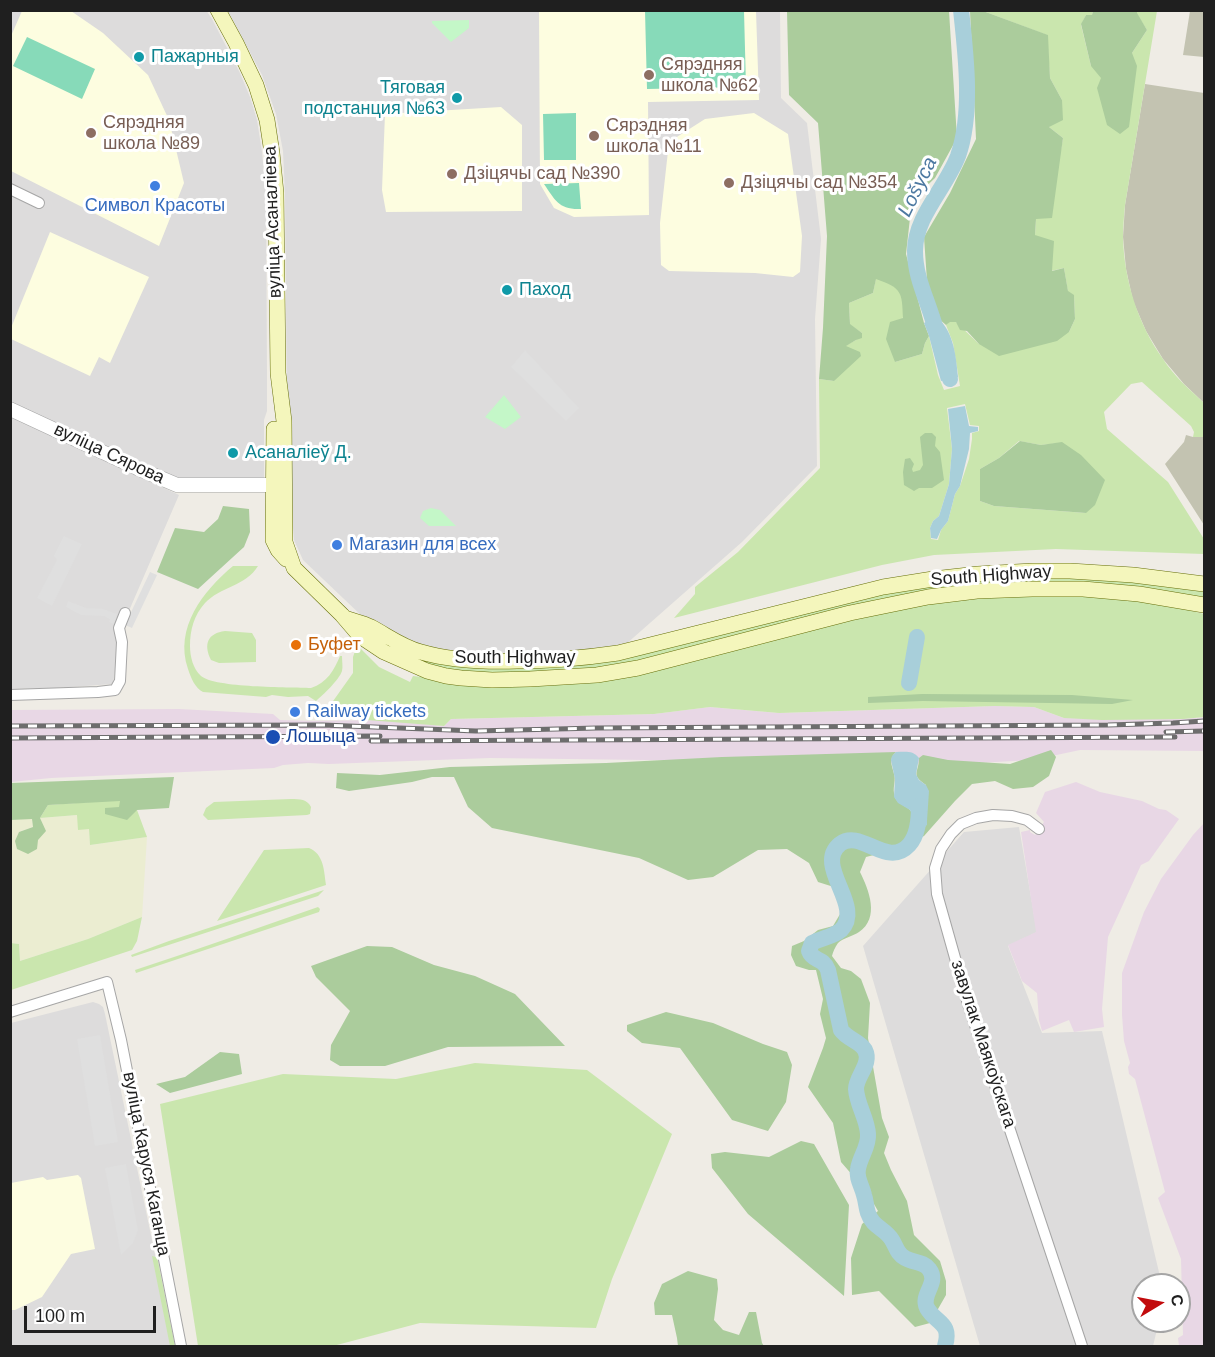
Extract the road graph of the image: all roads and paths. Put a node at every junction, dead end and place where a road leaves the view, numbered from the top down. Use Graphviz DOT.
graph roads {
  1 [pos="218,10"];
  2 [pos="10,189"];
  3 [pos="39,203"];
  4 [pos="10,409"];
  5 [pos="279,485"];
  6 [pos="1204,584"];
  7 [pos="1204,605"];
  8 [pos="125,613"];
  9 [pos="345,618"];
  10 [pos="10,695"];
  11 [pos="1039,829"];
  12 [pos="10,1012"];
  13 [pos="181,1347"];
  14 [pos="1082,1347"];
  1 -- 5 [label="main road, вуліца Асаналіева"];
  2 -- 3 [label="street"];
  4 -- 5 [label="street, вуліца Сярова"];
  5 -- 9 [label="main road, вуліца Асаналіева"];
  6 -- 9 [label="main road, South Highway"];
  7 -- 9 [label="main road, South Highway"];
  8 -- 10 [label="street"];
  11 -- 14 [label="street, завулак Маякоўскага"];
  12 -- 13 [label="street, вуліца Каруся Каганца"];
}
